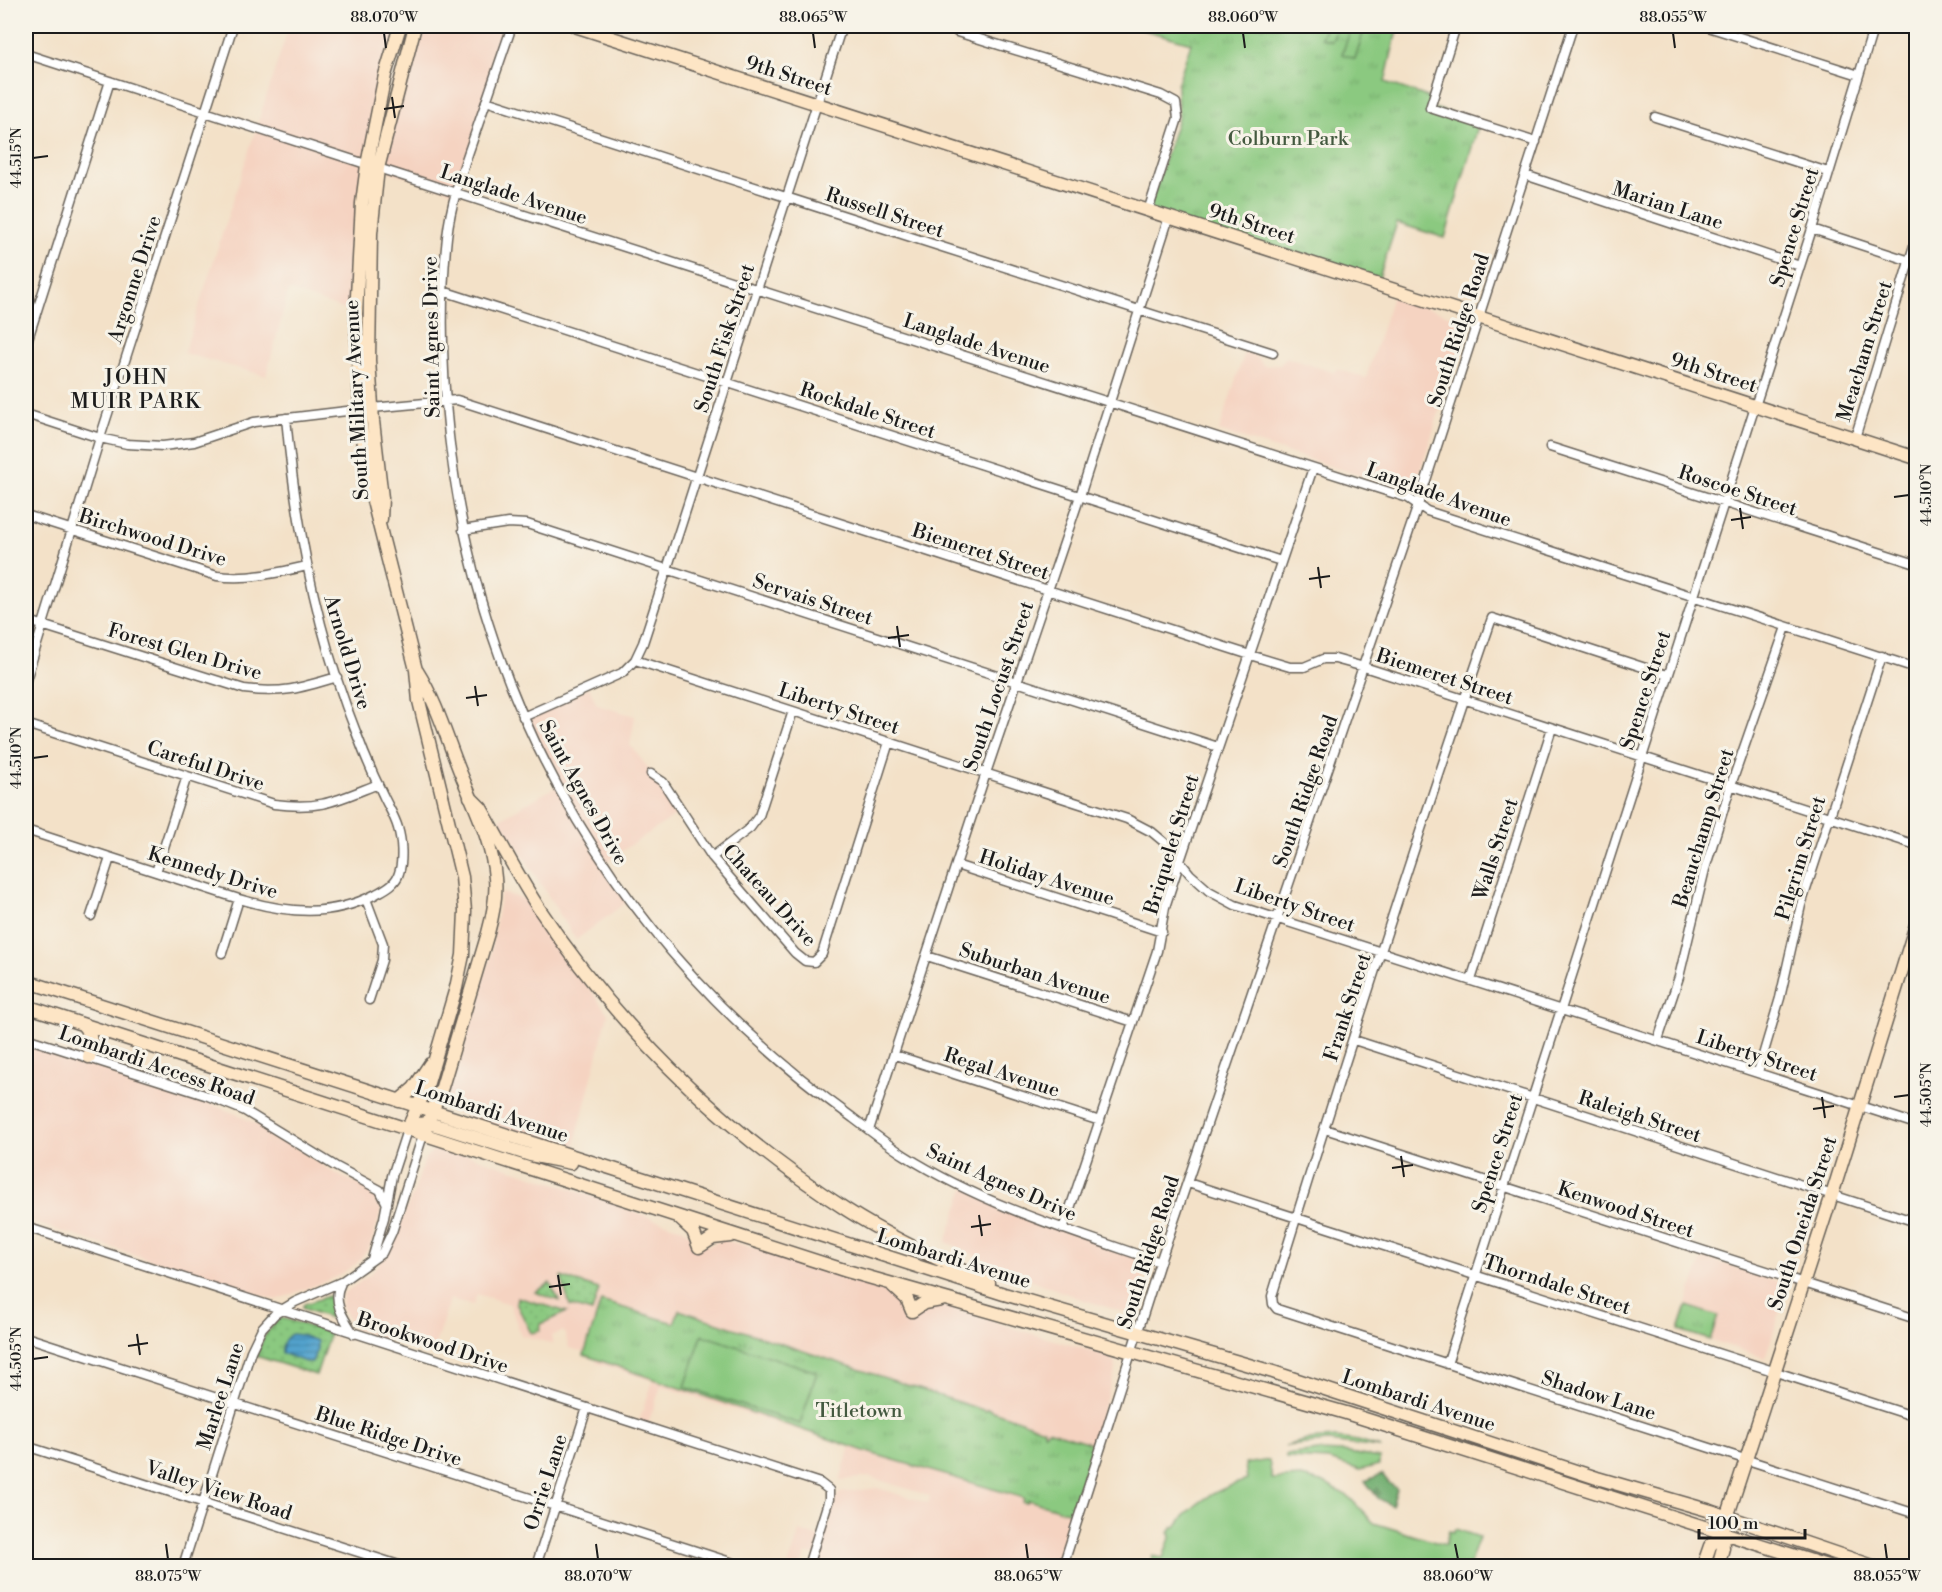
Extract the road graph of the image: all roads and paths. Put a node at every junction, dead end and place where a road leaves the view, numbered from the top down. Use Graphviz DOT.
graph roads {
  1 [pos="233,26"];
  2 [pos="400,26"];
  3 [pos="415,26"];
  4 [pos="512,26"];
  5 [pos="575,26"];
  6 [pos="842,26"];
  7 [pos="959,26"];
  8 [pos="1456,26"];
  9 [pos="1573,26"];
  10 [pos="1705,26"];
  11 [pos="1874,26"];
  12 [pos="26,54"];
  13 [pos="1859,75"];
  14 [pos="111,81"];
  15 [pos="486,100"];
  16 [pos="817,104"];
  17 [pos="205,111"];
  18 [pos="1655,117"];
  19 [pos="1536,142"];
  20 [pos="372,167"];
  21 [pos="1828,172"];
  22 [pos="1525,175"];
  23 [pos="454,192"];
  24 [pos="787,197"];
  25 [pos="1148,211"];
  26 [pos="1169,217"];
  27 [pos="1812,229"];
  28 [pos="1917,239"];
  29 [pos="1913,262"];
  30 [pos="1800,266"];
  31 [pos="757,290"];
  32 [pos="444,291"];
  33 [pos="1138,311"];
  34 [pos="1480,317"];
  35 [pos="26,345"];
  36 [pos="1274,353"];
  37 [pos="727,383"];
  38 [pos="445,401"];
  39 [pos="1109,403"];
  40 [pos="1754,406"];
  41 [pos="366,408"];
  42 [pos="26,414"];
  43 [pos="286,418"];
  44 [pos="100,438"];
  45 [pos="1855,438"];
  46 [pos="1550,447"];
  47 [pos="1917,458"];
  48 [pos="1313,468"];
  49 [pos="697,477"];
  50 [pos="1080,496"];
  51 [pos="1723,502"];
  52 [pos="1418,505"];
  53 [pos="26,515"];
  54 [pos="72,530"];
  55 [pos="463,530"];
  56 [pos="1281,561"];
  57 [pos="1917,564"];
  58 [pos="307,566"];
  59 [pos="667,569"];
  60 [pos="1048,590"];
  61 [pos="1692,597"];
  62 [pos="26,620"];
  63 [pos="43,625"];
  64 [pos="1786,627"];
  65 [pos="1250,654"];
  66 [pos="1882,656"];
  67 [pos="635,660"];
  68 [pos="1364,667"];
  69 [pos="1917,668"];
  70 [pos="416,670"];
  71 [pos="1667,675"];
  72 [pos="337,677"];
  73 [pos="26,680"];
  74 [pos="1017,682"];
  75 [pos="1464,699"];
  76 [pos="794,711"];
  77 [pos="523,717"];
  78 [pos="26,724"];
  79 [pos="1551,728"];
  80 [pos="889,742"];
  81 [pos="1218,747"];
  82 [pos="1641,756"];
  83 [pos="986,773"];
  84 [pos="651,774"];
  85 [pos="187,776"];
  86 [pos="378,784"];
  87 [pos="1731,785"];
  88 [pos="470,797"];
  89 [pos="1830,817"];
  90 [pos="26,830"];
  91 [pos="1917,845"];
  92 [pos="712,856"];
  93 [pos="110,858"];
  94 [pos="1180,861"];
  95 [pos="956,865"];
  96 [pos="156,872"];
  97 [pos="392,885"];
  98 [pos="239,899"];
  99 [pos="366,899"];
  100 [pos="91,916"];
  101 [pos="1279,919"];
  102 [pos="1917,925"];
  103 [pos="1161,932"];
  104 [pos="1382,952"];
  105 [pos="222,953"];
  106 [pos="463,955"];
  107 [pos="927,956"];
  108 [pos="479,960"];
  109 [pos="1471,980"];
  110 [pos="26,981"];
  111 [pos="369,1000"];
  112 [pos="26,1006"];
  113 [pos="1560,1009"];
  114 [pos="1133,1022"];
  115 [pos="82,1024"];
  116 [pos="113,1034"];
  117 [pos="26,1038"];
  118 [pos="1354,1040"];
  119 [pos="1658,1040"];
  120 [pos="93,1044"];
  121 [pos="895,1055"];
  122 [pos="89,1057"];
  123 [pos="435,1059"];
  124 [pos="1758,1072"];
  125 [pos="1532,1098"];
  126 [pos="399,1101"];
  127 [pos="1860,1106"];
  128 [pos="418,1108"];
  129 [pos="1100,1121"];
  130 [pos="428,1124"];
  131 [pos="1917,1124"];
  132 [pos="1325,1129"];
  133 [pos="407,1130"];
  134 [pos="869,1130"];
  135 [pos="392,1176"];
  136 [pos="368,1183"];
  137 [pos="1188,1183"];
  138 [pos="1504,1187"];
  139 [pos="1832,1195"];
  140 [pos="387,1204"];
  141 [pos="676,1216"];
  142 [pos="1296,1217"];
  143 [pos="1917,1222"];
  144 [pos="26,1227"];
  145 [pos="1063,1230"];
  146 [pos="740,1236"];
  147 [pos="372,1259"];
  148 [pos="1160,1262"];
  149 [pos="1475,1275"];
  150 [pos="341,1282"];
  151 [pos="1803,1283"];
  152 [pos="891,1284"];
  153 [pos="1004,1294"];
  154 [pos="948,1300"];
  155 [pos="1273,1304"];
  156 [pos="282,1310"];
  157 [pos="1917,1319"];
  158 [pos="1138,1333"];
  159 [pos="355,1334"];
  160 [pos="26,1337"];
  161 [pos="1132,1351"];
  162 [pos="1447,1364"];
  163 [pos="1774,1371"];
  164 [pos="234,1404"];
  165 [pos="587,1408"];
  166 [pos="1917,1417"];
  167 [pos="26,1446"];
  168 [pos="1745,1459"];
  169 [pos="203,1503"];
  170 [pos="554,1506"];
  171 [pos="1917,1514"];
  172 [pos="1727,1517"];
  173 [pos="1722,1533"];
  174 [pos="26,1563"];
  175 [pos="37,1566"];
  176 [pos="183,1566"];
  177 [pos="402,1566"];
  178 [pos="536,1566"];
  179 [pos="743,1566"];
  180 [pos="808,1566"];
  181 [pos="1063,1566"];
  182 [pos="1703,1566"];
  183 [pos="1718,1566"];
  184 [pos="1827,1566"];
  185 [pos="1873,1566"];
  1 -- 17 [label="street, Argonne Drive"];
  2 -- 20 [label="main road, South Military Avenue"];
  3 -- 20 [label="main road, South Military Avenue"];
  4 -- 15 [label="street, Saint Agnes Drive"];
  5 -- 16 [label="main road, 9th Street"];
  6 -- 16 [label="street, South Fisk Street"];
  7 -- 25 [label="street"];
  8 -- 19 [label="street"];
  9 -- 19 [label="street, South Ridge Road"];
  10 -- 13 [label="street"];
  11 -- 13 [label="street, Spence Street"];
  12 -- 14 [label="street, Langlade Avenue"];
  13 -- 21 [label="street, Spence Street"];
  14 -- 17 [label="street, Langlade Avenue"];
  14 -- 35 [label="street"];
  15 -- 23 [label="street, Saint Agnes Drive"];
  15 -- 24 [label="street, Russell Street"];
  16 -- 24 [label="street, South Fisk Street"];
  16 -- 25 [label="main road, 9th Street"];
  17 -- 20 [label="street, Langlade Avenue"];
  17 -- 44 [label="street, Argonne Drive"];
  18 -- 21 [label="street"];
  19 -- 22 [label="street, South Ridge Road"];
  20 -- 23 [label="street, Langlade Avenue"];
  20 -- 41 [label="main road, South Military Avenue"];
  21 -- 27 [label="street, Spence Street"];
  22 -- 30 [label="street, Marian Lane"];
  22 -- 34 [label="street, South Ridge Road"];
  23 -- 31 [label="street, Langlade Avenue"];
  23 -- 32 [label="street, Saint Agnes Drive"];
  24 -- 31 [label="street, South Fisk Street"];
  24 -- 33 [label="street, Russell Street"];
  25 -- 26 [label="main road, 9th Street"];
  26 -- 33 [label="street, South Locust Street"];
  26 -- 34 [label="main road, 9th Street"];
  27 -- 29 [label="street"];
  27 -- 30 [label="street, Spence Street"];
  28 -- 29 [label="street, Meacham Street"];
  29 -- 45 [label="street, Meacham Street"];
  30 -- 40 [label="street, Spence Street"];
  31 -- 37 [label="street, South Fisk Street"];
  31 -- 39 [label="street, Langlade Avenue"];
  32 -- 37 [label="street, Rockdale Street"];
  32 -- 38 [label="street, Saint Agnes Drive"];
  33 -- 36 [label="street, Russell Street"];
  33 -- 39 [label="street, South Locust Street"];
  34 -- 40 [label="main road, 9th Street"];
  34 -- 52 [label="street, South Ridge Road"];
  37 -- 49 [label="street, South Fisk Street"];
  37 -- 50 [label="street, Rockdale Street"];
  38 -- 41 [label="street, Biemeret Street"];
  38 -- 49 [label="street, Biemeret Street"];
  38 -- 55 [label="street, Saint Agnes Drive"];
  39 -- 48 [label="street, Langlade Avenue"];
  39 -- 50 [label="street, South Locust Street"];
  40 -- 45 [label="main road, 9th Street"];
  40 -- 51 [label="street, Spence Street"];
  41 -- 43 [label="street, Biemeret Street"];
  41 -- 70 [label="main road, South Military Avenue"];
  42 -- 44 [label="street, Biemeret Street"];
  43 -- 44 [label="street, Biemeret Street"];
  43 -- 58 [label="street, Arnold Drive"];
  44 -- 54 [label="street, Argonne Drive"];
  45 -- 47 [label="main road, 9th Street"];
  46 -- 51 [label="street, Roscoe Street"];
  48 -- 52 [label="street, Langlade Avenue"];
  48 -- 56 [label="street, Briquelet Street"];
  49 -- 59 [label="street, South Fisk Street"];
  49 -- 60 [label="street, Biemeret Street"];
  50 -- 56 [label="street, Rockdale Street"];
  50 -- 60 [label="street, South Locust Street"];
  51 -- 57 [label="street, Roscoe Street"];
  51 -- 61 [label="street, Spence Street"];
  52 -- 61 [label="street, Langlade Avenue"];
  52 -- 68 [label="street, South Ridge Road"];
  53 -- 54 [label="street, Birchwood Drive"];
  54 -- 58 [label="street, Birchwood Drive"];
  54 -- 63 [label="street, Argonne Drive"];
  55 -- 59 [label="street, Servais Street"];
  55 -- 77 [label="street, Saint Agnes Drive"];
  56 -- 65 [label="street, Briquelet Street"];
  58 -- 72 [label="street, Arnold Drive"];
  59 -- 67 [label="street, South Fisk Street"];
  59 -- 74 [label="street, Servais Street"];
  60 -- 65 [label="street, Biemeret Street"];
  60 -- 74 [label="street, South Locust Street"];
  61 -- 64 [label="street, Langlade Avenue"];
  61 -- 71 [label="street, Spence Street"];
  62 -- 63 [label="street, Forest Glen Drive"];
  63 -- 72 [label="street, Forest Glen Drive"];
  63 -- 73 [label="street, Argonne Drive"];
  64 -- 66 [label="street, Langlade Avenue"];
  64 -- 87 [label="street, Beauchamp Street"];
  65 -- 68 [label="street, Biemeret Street"];
  65 -- 81 [label="street, Briquelet Street"];
  66 -- 69 [label="street, Langlade Avenue"];
  66 -- 89 [label="street, Pilgrim Street"];
  67 -- 76 [label="street, Liberty Street"];
  67 -- 77 [label="street"];
  68 -- 75 [label="street, Biemeret Street"];
  68 -- 101 [label="street, South Ridge Road"];
  70 -- 88 [label="main road, South Military Avenue"];
  70 -- 106 [label="main road, South Military Avenue"];
  71 -- 75 [label="street, Frank Street"];
  71 -- 82 [label="street, Spence Street"];
  72 -- 86 [label="street, Arnold Drive"];
  74 -- 81 [label="street, Servais Street"];
  74 -- 83 [label="street, South Locust Street"];
  75 -- 79 [label="street, Biemeret Street"];
  75 -- 104 [label="street, Frank Street"];
  76 -- 80 [label="street, Liberty Street"];
  76 -- 92 [label="street"];
  77 -- 134 [label="street, Saint Agnes Drive"];
  78 -- 85 [label="street, Careful Drive"];
  79 -- 82 [label="street, Biemeret Street"];
  79 -- 109 [label="street, Walls Street"];
  80 -- 83 [label="street, Liberty Street"];
  80 -- 92 [label="street, Chateau Drive"];
  81 -- 94 [label="street, Briquelet Street"];
  82 -- 87 [label="street, Biemeret Street"];
  82 -- 113 [label="street, Spence Street"];
  83 -- 94 [label="street, Liberty Street"];
  83 -- 95 [label="street, South Locust Street"];
  84 -- 92 [label="street, Chateau Drive"];
  85 -- 86 [label="street, Careful Drive"];
  85 -- 96 [label="street"];
  86 -- 97 [label="street, Arnold Drive"];
  87 -- 89 [label="street, Biemeret Street"];
  87 -- 119 [label="street, Beauchamp Street"];
  88 -- 108 [label="main road, South Military Avenue"];
  88 -- 153 [label="main road"];
  89 -- 91 [label="street, Biemeret Street"];
  89 -- 124 [label="street, Pilgrim Street"];
  90 -- 93 [label="street, Kennedy Drive"];
  93 -- 96 [label="street, Kennedy Drive"];
  93 -- 100 [label="street"];
  94 -- 101 [label="street, Liberty Street"];
  94 -- 103 [label="street, Briquelet Street"];
  95 -- 103 [label="street, Holiday Avenue"];
  95 -- 107 [label="street, South Locust Street"];
  96 -- 98 [label="street, Kennedy Drive"];
  97 -- 99 [label="street, Kennedy Drive"];
  98 -- 99 [label="street, Kennedy Drive"];
  98 -- 105 [label="street"];
  99 -- 111 [label="street"];
  101 -- 104 [label="street, Liberty Street"];
  101 -- 137 [label="street, South Ridge Road"];
  102 -- 127 [label="main road, South Oneida Street"];
  103 -- 114 [label="street, Briquelet Street"];
  104 -- 109 [label="street, Liberty Street"];
  104 -- 118 [label="street, Frank Street"];
  106 -- 108 [label="street"];
  106 -- 123 [label="main road, South Military Avenue"];
  107 -- 114 [label="street, Suburban Avenue"];
  107 -- 121 [label="street, South Locust Street"];
  108 -- 130 [label="main road, South Military Avenue"];
  109 -- 113 [label="street, Liberty Street"];
  110 -- 126 [label="main road, Lombardi Avenue"];
  112 -- 115 [label="main road"];
  113 -- 119 [label="street, Liberty Street"];
  113 -- 125 [label="street, Spence Street"];
  114 -- 129 [label="street, Briquelet Street"];
  115 -- 116 [label="main road"];
  115 -- 120 [label="main road"];
  116 -- 120 [label="main road"];
  116 -- 133 [label="main road"];
  117 -- 122 [label="street, Lombardi Access Road"];
  118 -- 125 [label="street, Raleigh Street"];
  118 -- 132 [label="street, Frank Street"];
  119 -- 124 [label="street, Liberty Street"];
  120 -- 122 [label="main road"];
  121 -- 129 [label="street, Regal Avenue"];
  121 -- 134 [label="street, South Locust Street"];
  122 -- 136 [label="street, Lombardi Access Road"];
  123 -- 126 [label="main road"];
  123 -- 128 [label="main road, South Military Avenue"];
  124 -- 127 [label="street, Liberty Street"];
  125 -- 138 [label="street, Spence Street"];
  125 -- 139 [label="street, Raleigh Street"];
  126 -- 128 [label="main road, Lombardi Avenue"];
  127 -- 131 [label="street, Liberty Street"];
  127 -- 139 [label="main road, South Oneida Street"];
  128 -- 130 [label="main road, Lombardi Avenue"];
  128 -- 133 [label="main road, South Military Avenue"];
  129 -- 145 [label="street, Briquelet Street"];
  130 -- 133 [label="main road"];
  130 -- 141 [label="main road, Lombardi Avenue"];
  130 -- 147 [label="street, Marlee Lane"];
  130 -- 153 [label="main road, Lombardi Avenue"];
  132 -- 138 [label="street, Kenwood Street"];
  132 -- 142 [label="street, Frank Street"];
  133 -- 135 [label="street"];
  134 -- 145 [label="street, Saint Agnes Drive"];
  135 -- 136 [label="street"];
  135 -- 140 [label="street"];
  136 -- 140 [label="street, Lombardi Access Road"];
  137 -- 142 [label="street, Thorndale Street"];
  137 -- 148 [label="street, South Ridge Road"];
  138 -- 149 [label="street, Spence Street"];
  138 -- 151 [label="street, Kenwood Street"];
  139 -- 143 [label="street, Raleigh Street"];
  139 -- 151 [label="main road, South Oneida Street"];
  140 -- 147 [label="street"];
  141 -- 146 [label="main road, Lombardi Avenue"];
  141 -- 146 [label="main road"];
  142 -- 149 [label="street, Thorndale Street"];
  142 -- 155 [label="street, Frank Street"];
  144 -- 156 [label="street, Brookwood Drive"];
  145 -- 148 [label="street, Saint Agnes Drive"];
  146 -- 152 [label="main road, Lombardi Avenue"];
  147 -- 150 [label="street, Marlee Lane"];
  148 -- 158 [label="street, South Ridge Road"];
  149 -- 162 [label="street, Spence Street"];
  149 -- 163 [label="street, Thorndale Street"];
  150 -- 156 [label="street, Marlee Lane"];
  150 -- 159 [label="street"];
  151 -- 157 [label="street, Kenwood Street"];
  151 -- 163 [label="main road, South Oneida Street"];
  152 -- 154 [label="main road, Lombardi Avenue"];
  152 -- 154 [label="main road"];
  153 -- 158 [label="main road, Lombardi Avenue"];
  154 -- 161 [label="main road, Lombardi Avenue"];
  155 -- 162 [label="street, Shadow Lane"];
  156 -- 159 [label="street, Brookwood Drive"];
  156 -- 164 [label="street, Marlee Lane"];
  158 -- 161 [label="street, South Ridge Road"];
  158 -- 172 [label="main road, Lombardi Avenue"];
  159 -- 165 [label="street, Brookwood Drive"];
  160 -- 164 [label="street, Blue Ridge Drive"];
  161 -- 173 [label="main road, Lombardi Avenue"];
  161 -- 181 [label="street, South Ridge Road"];
  162 -- 168 [label="street, Shadow Lane"];
  163 -- 166 [label="street, Thorndale Street"];
  163 -- 168 [label="main road, South Oneida Street"];
  164 -- 169 [label="street, Marlee Lane"];
  164 -- 170 [label="street, Blue Ridge Drive"];
  165 -- 170 [label="street, Orrie Lane"];
  165 -- 180 [label="street, Brookwood Drive"];
  167 -- 169 [label="street, Valley View Road"];
  168 -- 171 [label="street, Shadow Lane"];
  168 -- 172 [label="main road, South Oneida Street"];
  169 -- 176 [label="street, Marlee Lane"];
  169 -- 177 [label="street, Valley View Road"];
  170 -- 178 [label="street, Orrie Lane"];
  170 -- 179 [label="street, Blue Ridge Drive"];
  172 -- 173 [label="main road, South Oneida Street"];
  172 -- 185 [label="main road, Lombardi Avenue"];
  173 -- 182 [label="main road, South Oneida Street"];
  173 -- 183 [label="main road, South Oneida Street"];
  173 -- 184 [label="main road, Lombardi Avenue"];
  174 -- 175 [label="street"];
}
